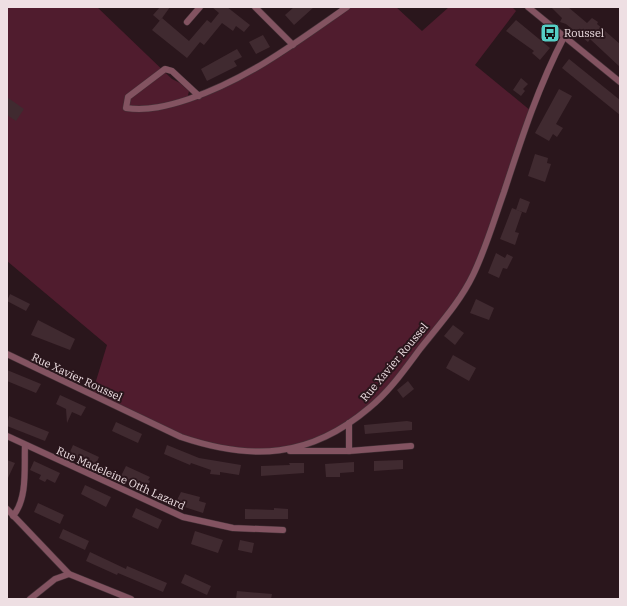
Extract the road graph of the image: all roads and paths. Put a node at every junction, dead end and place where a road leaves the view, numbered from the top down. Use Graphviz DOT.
graph roads {
  1 [pos="200,7"];
  2 [pos="254,7"];
  3 [pos="347,7"];
  4 [pos="528,7"];
  5 [pos="187,22"];
  6 [pos="564,37"];
  7 [pos="293,45"];
  8 [pos="620,82"];
  9 [pos="199,96"];
  10 [pos="7,354"];
  11 [pos="349,423"];
  12 [pos="7,436"];
  13 [pos="25,445"];
  14 [pos="411,446"];
  15 [pos="282,451"];
  16 [pos="349,451"];
  17 [pos="7,509"];
  18 [pos="13,516"];
  19 [pos="283,530"];
  20 [pos="69,574"];
  21 [pos="30,599"];
  22 [pos="131,599"];
  1 -- 5 [label="street"];
  2 -- 7 [label="street"];
  3 -- 7 [label="street"];
  4 -- 6 [label="street"];
  6 -- 8 [label="street"];
  6 -- 11 [label="street, Rue Xavier Roussel"];
  7 -- 9 [label="street"];
  9 -- 9 [label="street"];
  10 -- 15 [label="street, Rue Xavier Roussel"];
  11 -- 15 [label="street, Rue Xavier Roussel"];
  11 -- 16 [label="street"];
  12 -- 13 [label="street, Rue Madeleine Otth Lazard"];
  13 -- 18 [label="street"];
  13 -- 19 [label="street, Rue Madeleine Otth Lazard"];
  14 -- 16 [label="street"];
  15 -- 16 [label="street"];
  17 -- 18 [label="street"];
  18 -- 20 [label="street"];
  20 -- 21 [label="street"];
  20 -- 22 [label="street"];
}
